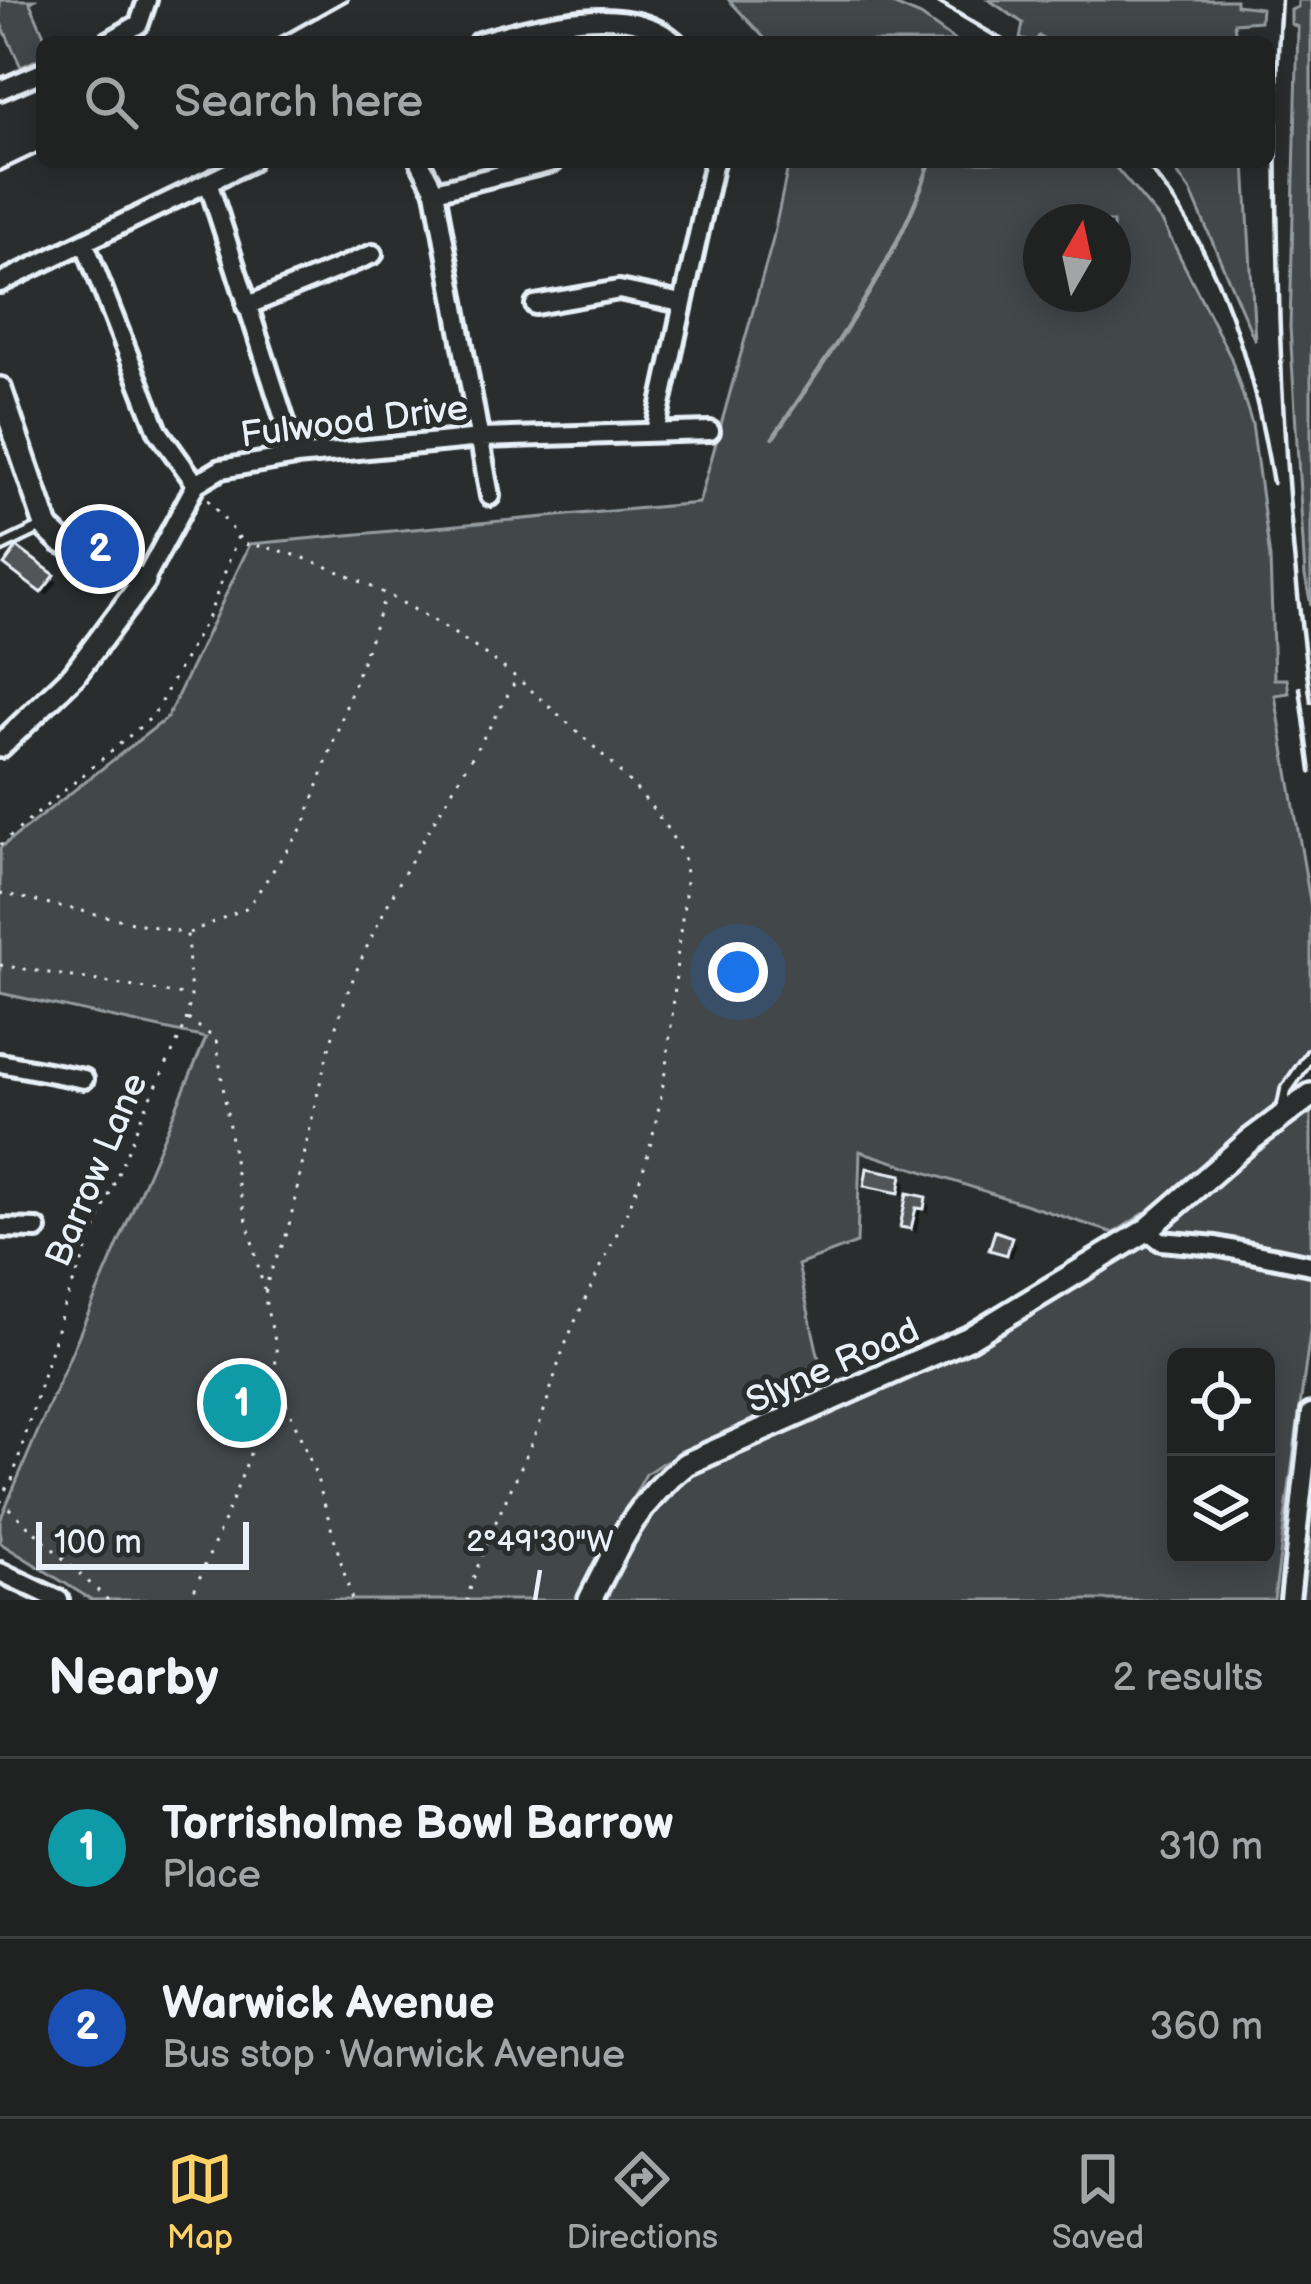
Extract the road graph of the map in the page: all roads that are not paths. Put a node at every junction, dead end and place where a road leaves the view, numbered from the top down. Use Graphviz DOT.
graph roads {
  1 [pos="147,0"];
  2 [pos="118,36"];
  3 [pos="499,36"];
  4 [pos="668,36"];
  5 [pos="36,75"];
  6 [pos="0,90"];
  7 [pos="239,168"];
  8 [pos="423,168"];
  9 [pos="458,168"];
  10 [pos="505,168"];
  11 [pos="714,168"];
  12 [pos="465,182"];
  13 [pos="209,185"];
  14 [pos="435,191"];
  15 [pos="85,244"];
  16 [pos="373,254"];
  17 [pos="0,283"];
  18 [pos="681,303"];
  19 [pos="535,305"];
  20 [pos="246,306"];
  21 [pos="0,388"];
  22 [pos="710,431"];
  23 [pos="655,432"];
  24 [pos="481,438"];
  25 [pos="296,456"];
  26 [pos="196,484"];
  27 [pos="490,496"];
  28 [pos="46,526"];
  29 [pos="0,547"];
  30 [pos="143,581"];
  31 [pos="0,746"];
  32 [pos="1311,1054"];
  33 [pos="0,1063"];
  34 [pos="84,1078"];
  35 [pos="1311,1095"];
  36 [pos="1281,1118"];
  37 [pos="0,1228"];
  38 [pos="37,1229"];
  39 [pos="1147,1230"];
  40 [pos="1311,1265"];
  41 [pos="1311,1413"];
  42 [pos="0,1572"];
  43 [pos="59,1600"];
  44 [pos="590,1600"];
  45 [pos="1290,1600"];
  1 -- 2 [label="street"];
  3 -- 4 [label="street"];
  5 -- 6 [label="street"];
  7 -- 13 [label="street"];
  8 -- 14 [label="street"];
  9 -- 12 [label="street"];
  10 -- 12 [label="street"];
  11 -- 18 [label="street"];
  12 -- 14 [label="street"];
  13 -- 15 [label="street"];
  13 -- 20 [label="street"];
  14 -- 24 [label="street"];
  15 -- 17 [label="street"];
  15 -- 26 [label="street"];
  16 -- 20 [label="street"];
  18 -- 19 [label="street"];
  18 -- 23 [label="street"];
  20 -- 25 [label="street"];
  21 -- 28 [label="street"];
  22 -- 23 [label="street, Fulwood Drive"];
  23 -- 24 [label="street, Fulwood Drive"];
  24 -- 25 [label="street, Fulwood Drive"];
  24 -- 27 [label="street"];
  25 -- 26 [label="street, Fulwood Drive"];
  26 -- 30 [label="street"];
  28 -- 29 [label="lane"];
  28 -- 30 [label="street"];
  30 -- 31 [label="street"];
  32 -- 36 [label="lane"];
  33 -- 34 [label="street"];
  35 -- 36 [label="street, Slyne Road"];
  36 -- 39 [label="street, Slyne Road"];
  37 -- 38 [label="street"];
  39 -- 40 [label="street"];
  39 -- 44 [label="street, Slyne Road"];
  41 -- 45 [label="street"];
  42 -- 43 [label="street"];
}
